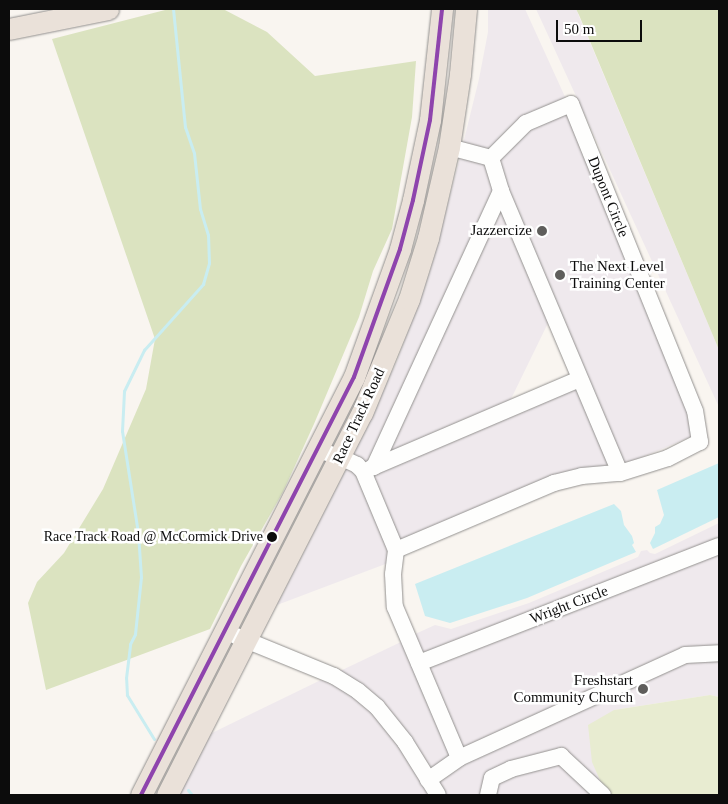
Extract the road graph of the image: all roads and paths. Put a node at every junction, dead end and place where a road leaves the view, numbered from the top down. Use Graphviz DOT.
graph roads {
  1 [pos="48,9"];
  2 [pos="108,9"];
  3 [pos="442,9"];
  4 [pos="466,9"];
  5 [pos="9,16"];
  6 [pos="9,29"];
  7 [pos="449,147"];
  8 [pos="491,158"];
  9 [pos="500,191"];
  10 [pos="580,379"];
  11 [pos="318,450"];
  12 [pos="340,457"];
  13 [pos="369,469"];
  14 [pos="620,473"];
  15 [pos="719,546"];
  16 [pos="396,550"];
  17 [pos="225,632"];
  18 [pos="247,640"];
  19 [pos="719,653"];
  20 [pos="419,664"];
  21 [pos="459,758"];
  22 [pos="428,780"];
  23 [pos="141,795"];
  24 [pos="168,795"];
  25 [pos="438,795"];
  26 [pos="488,795"];
  27 [pos="603,795"];
  1 -- 5 [label="main road"];
  2 -- 6 [label="main road"];
  3 -- 11 [label="main road, Race Track Road"];
  4 -- 7 [label="main road, Race Track Road"];
  7 -- 8 [label="street"];
  7 -- 12 [label="main road, Race Track Road"];
  8 -- 9 [label="street"];
  8 -- 14 [label="street, Dupont Circle"];
  9 -- 10 [label="street"];
  9 -- 13 [label="street"];
  10 -- 13 [label="street"];
  10 -- 14 [label="street"];
  11 -- 12 [label="street"];
  11 -- 17 [label="main road, Race Track Road"];
  12 -- 13 [label="street"];
  12 -- 18 [label="main road, Race Track Road"];
  13 -- 16 [label="street"];
  14 -- 16 [label="street, Dupont Circle"];
  15 -- 20 [label="street, Wright Circle"];
  16 -- 20 [label="street"];
  17 -- 18 [label="street"];
  17 -- 23 [label="main road, Race Track Road"];
  18 -- 22 [label="street"];
  18 -- 24 [label="main road, Race Track Road"];
  19 -- 21 [label="street"];
  20 -- 21 [label="street"];
  21 -- 22 [label="street"];
  22 -- 25 [label="street"];
  26 -- 27 [label="street"];
}
